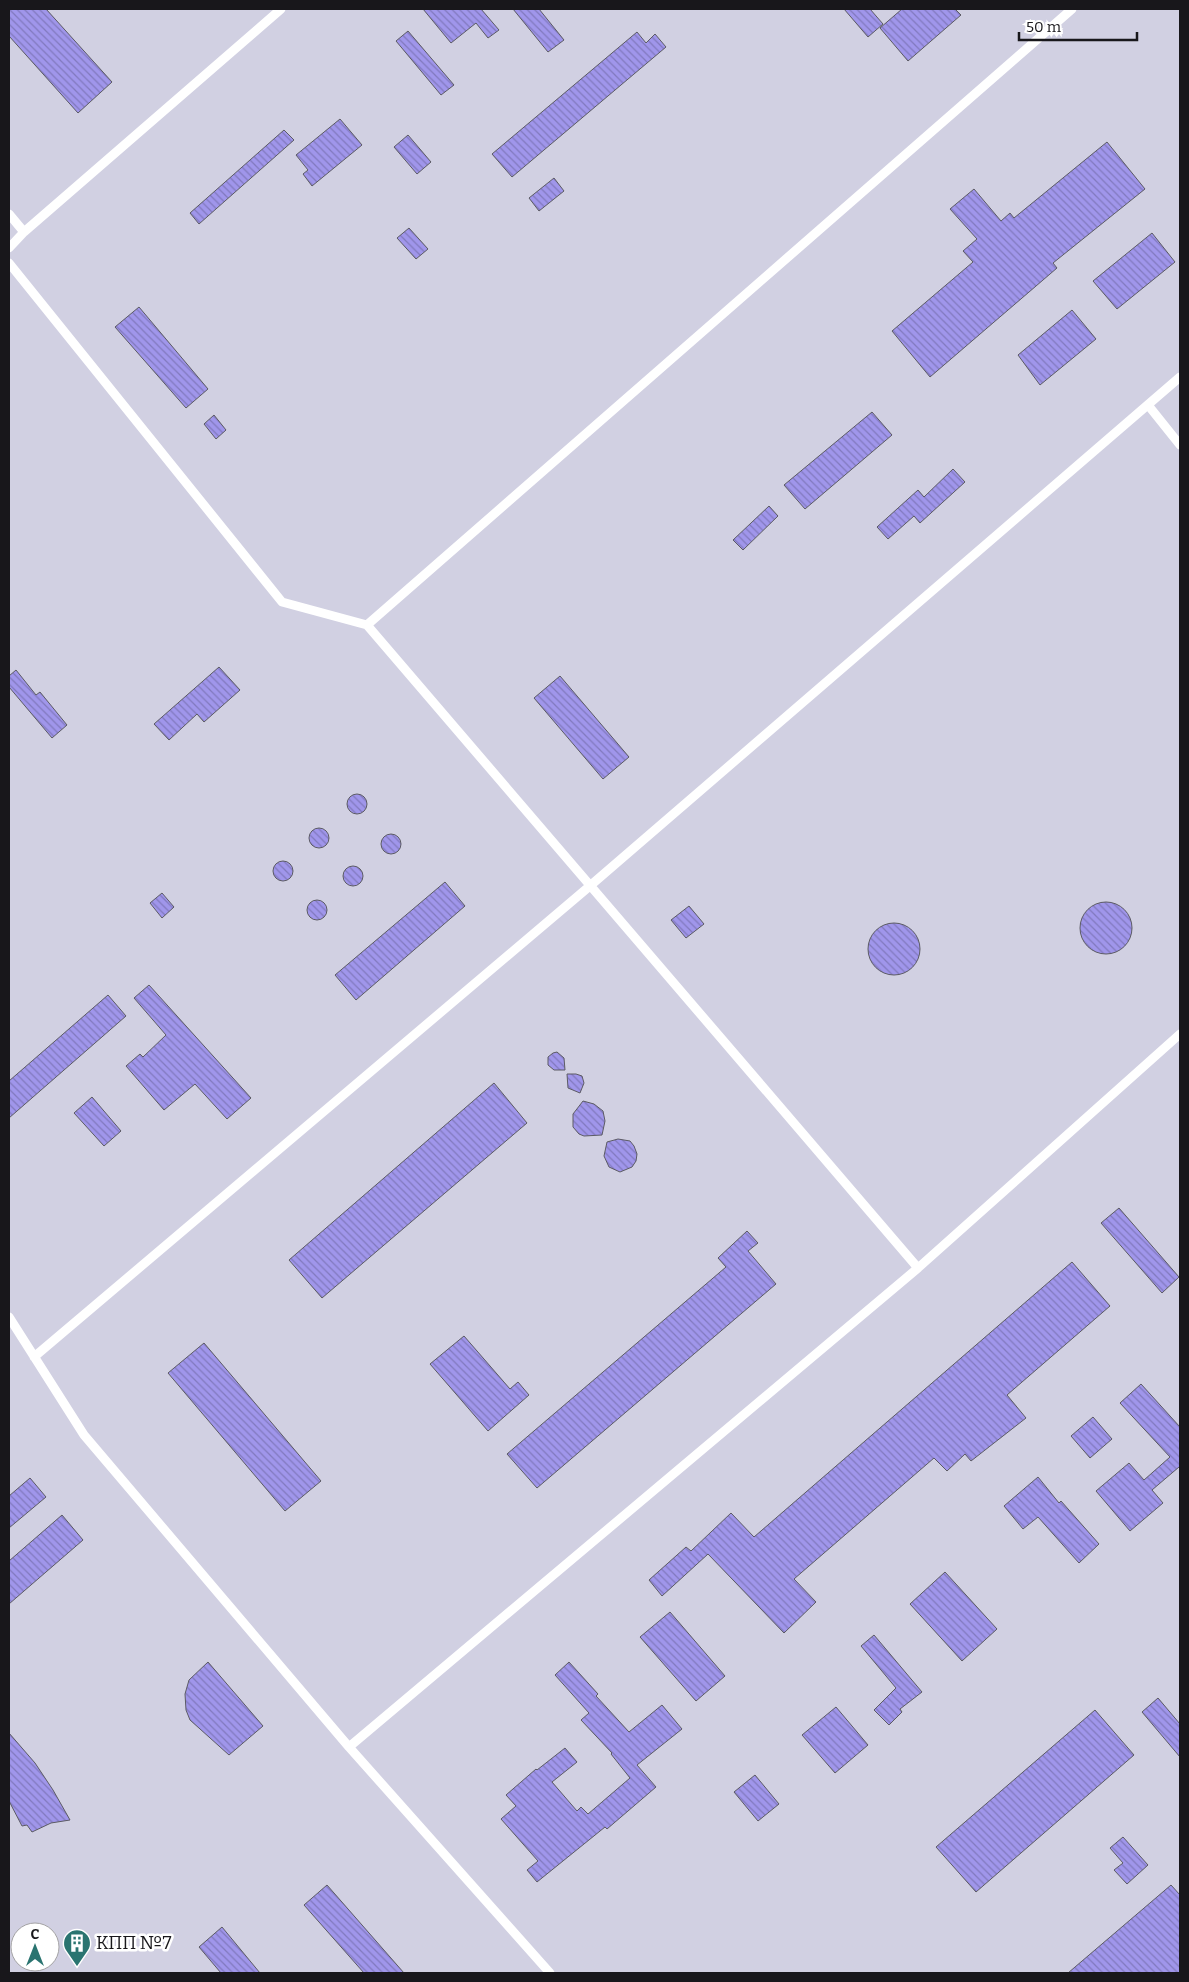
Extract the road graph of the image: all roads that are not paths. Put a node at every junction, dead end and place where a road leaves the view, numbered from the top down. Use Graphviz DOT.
graph roads {
  1 [pos="281,9"];
  2 [pos="1072,9"];
  3 [pos="9,214"];
  4 [pos="24,232"];
  5 [pos="9,248"];
  6 [pos="9,263"];
  7 [pos="1180,377"];
  8 [pos="1148,405"];
  9 [pos="1180,445"];
  10 [pos="367,624"];
  11 [pos="591,885"];
  12 [pos="1180,1034"];
  13 [pos="918,1268"];
  14 [pos="9,1317"];
  15 [pos="34,1357"];
  16 [pos="349,1747"];
  17 [pos="550,1973"];
  1 -- 4 [label="lane"];
  2 -- 10 [label="lane"];
  3 -- 4 [label="lane"];
  4 -- 5 [label="lane"];
  6 -- 10 [label="lane"];
  7 -- 8 [label="lane"];
  8 -- 9 [label="lane"];
  8 -- 11 [label="lane"];
  10 -- 11 [label="lane"];
  11 -- 13 [label="lane"];
  11 -- 15 [label="lane"];
  12 -- 13 [label="lane"];
  13 -- 16 [label="lane"];
  14 -- 15 [label="lane"];
  15 -- 16 [label="lane"];
  16 -- 17 [label="lane"];
}
